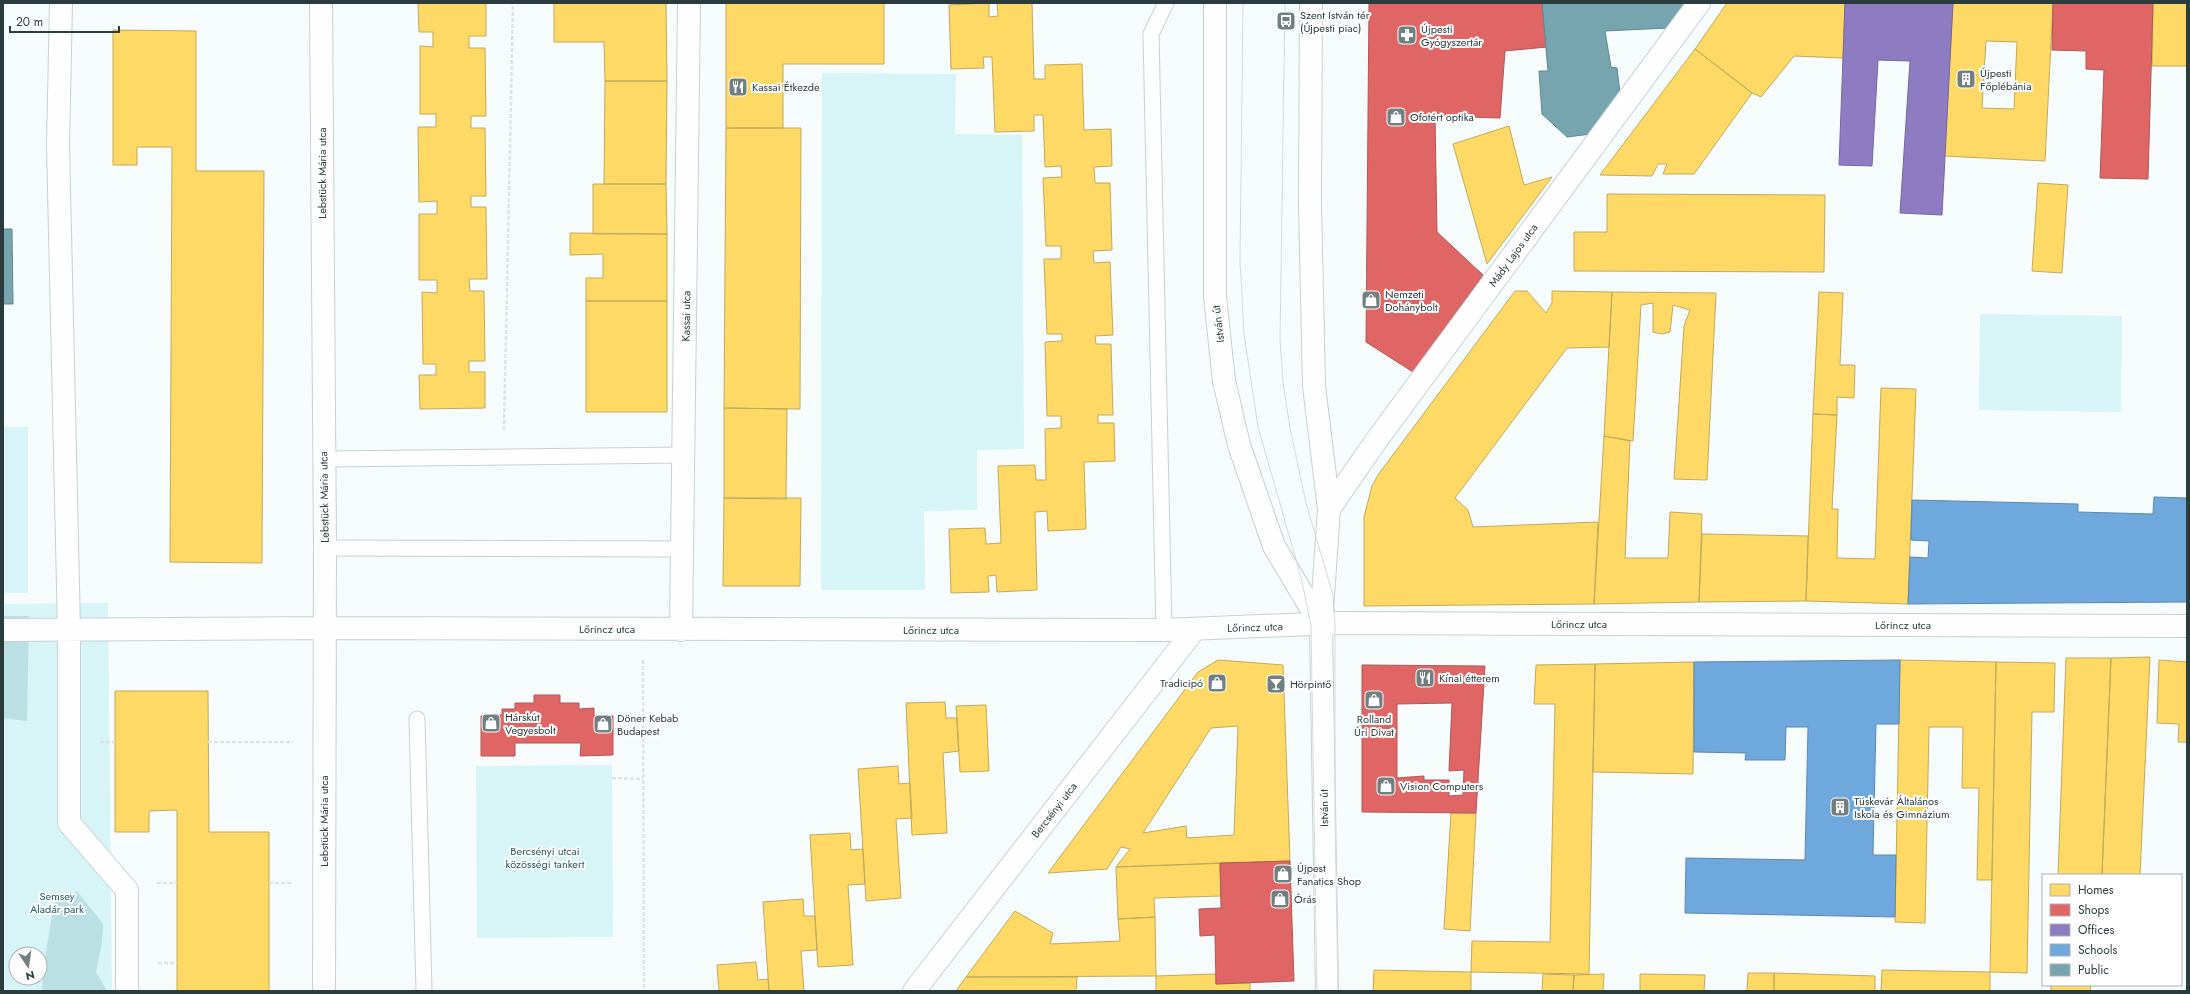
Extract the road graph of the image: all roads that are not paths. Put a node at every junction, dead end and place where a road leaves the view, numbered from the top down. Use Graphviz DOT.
graph roads {
  1 [pos="61,3"];
  2 [pos="321,3"];
  3 [pos="688,3"];
  4 [pos="1166,3"];
  5 [pos="1215,3"];
  6 [pos="1311,3"];
  7 [pos="1699,3"];
  8 [pos="684,455"];
  9 [pos="324,459"];
  10 [pos="1329,509"];
  11 [pos="325,548"];
  12 [pos="683,549"];
  13 [pos="1321,625"];
  14 [pos="2187,626"];
  15 [pos="324,628"];
  16 [pos="3,630"];
  17 [pos="69,630"];
  18 [pos="681,630"];
  19 [pos="1164,630"];
  20 [pos="1194,630"];
  21 [pos="417,719"];
  22 [pos="127,991"];
  23 [pos="324,991"];
  24 [pos="424,991"];
  25 [pos="914,991"];
  26 [pos="1327,991"];
  1 -- 17 [label="street"];
  2 -- 9 [label="street, Lebstück Mária utca"];
  3 -- 8 [label="street, Kassai utca"];
  4 -- 19 [label="lane"];
  5 -- 13 [label="street, István út"];
  6 -- 10 [label="street, István út"];
  7 -- 10 [label="street, Mády Lajos utca"];
  8 -- 9 [label="lane"];
  8 -- 12 [label="street, Kassai utca"];
  9 -- 11 [label="street, Lebstück Mária utca"];
  10 -- 13 [label="street, István út"];
  11 -- 12 [label="lane"];
  11 -- 15 [label="street, Lebstück Mária utca"];
  12 -- 18 [label="street, Kassai utca"];
  13 -- 14 [label="street, Lőrincz utca"];
  13 -- 20 [label="street, Lőrincz utca"];
  13 -- 26 [label="street, István út"];
  15 -- 17 [label="street, Lőrincz utca"];
  15 -- 18 [label="street, Lőrincz utca"];
  15 -- 23 [label="street, Lebstück Mária utca"];
  16 -- 17 [label="street, Lőrincz utca"];
  17 -- 22 [label="street"];
  18 -- 19 [label="street, Lőrincz utca"];
  19 -- 20 [label="street, Lőrincz utca"];
  20 -- 25 [label="street, Bercsényi utca"];
  21 -- 24 [label="lane"];
}
